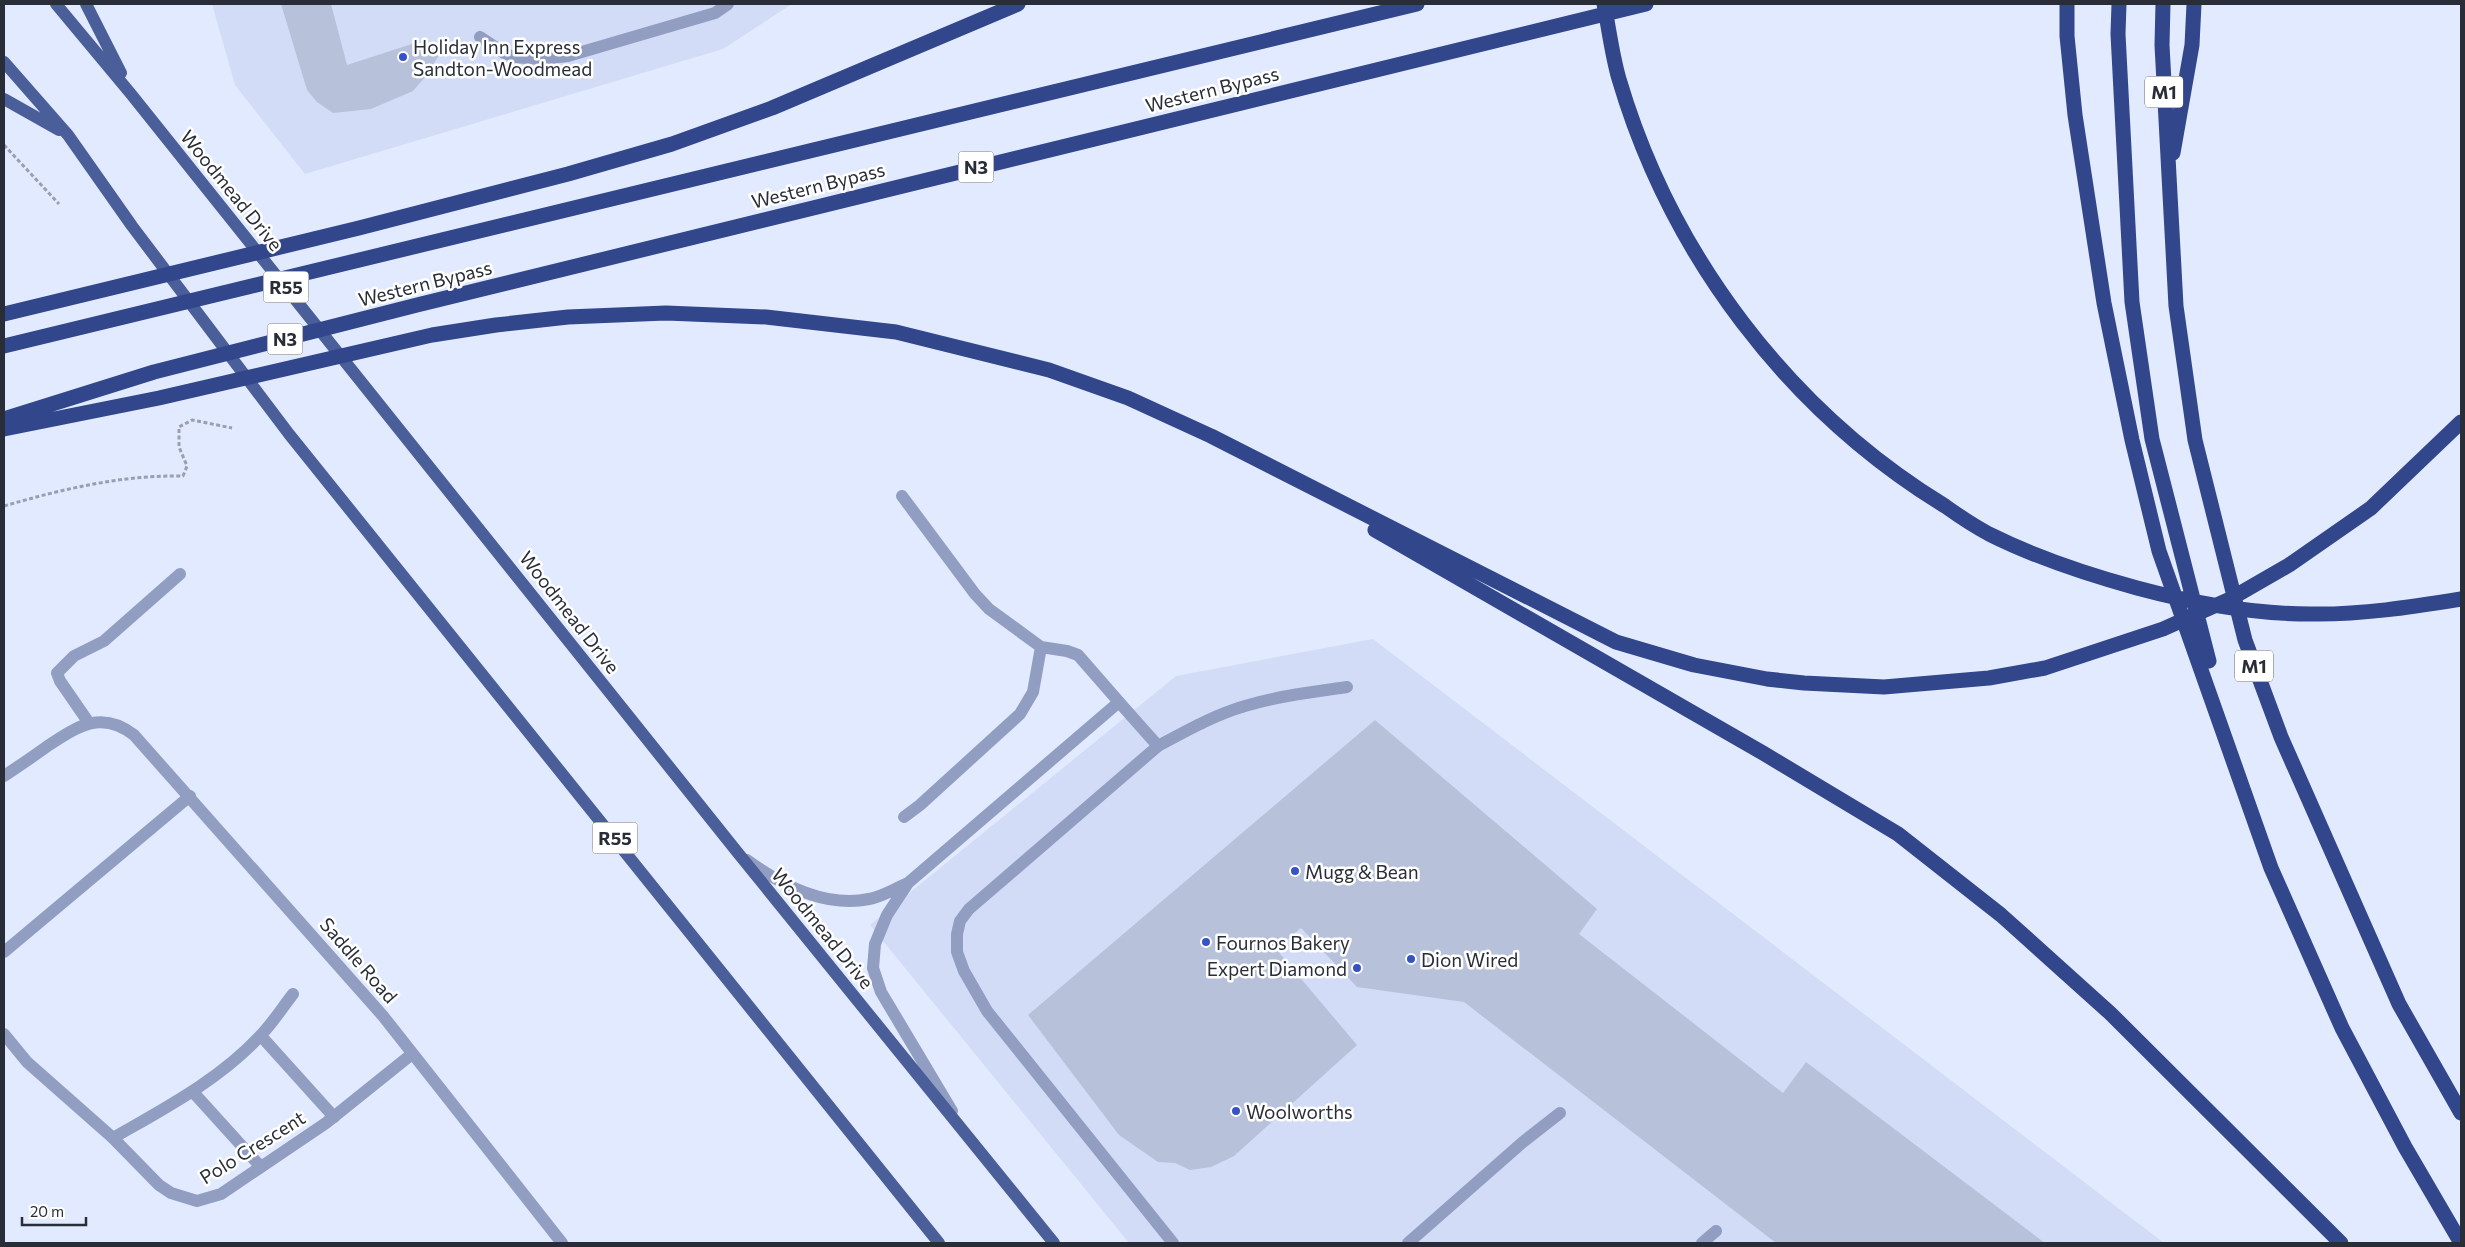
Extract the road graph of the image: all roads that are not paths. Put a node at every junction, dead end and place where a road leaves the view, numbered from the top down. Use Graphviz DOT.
graph roads {
  1 [pos="56,4"];
  2 [pos="86,4"];
  3 [pos="728,4"];
  4 [pos="1018,4"];
  5 [pos="1380,4"];
  6 [pos="1417,4"];
  7 [pos="1604,4"];
  8 [pos="1646,4"];
  9 [pos="2067,4"];
  10 [pos="2119,4"];
  11 [pos="2163,4"];
  12 [pos="2194,4"];
  13 [pos="480,37"];
  14 [pos="1245,46"];
  15 [pos="4,62"];
  16 [pos="131,94"];
  17 [pos="4,99"];
  18 [pos="68,135"];
  19 [pos="2168,181"];
  20 [pos="4,314"];
  21 [pos="4,346"];
  22 [pos="4,419"];
  23 [pos="2461,422"];
  24 [pos="4,429"];
  25 [pos="1211,436"];
  26 [pos="902,496"];
  27 [pos="180,574"];
  28 [pos="2461,599"];
  29 [pos="1041,646"];
  30 [pos="1347,687"];
  31 [pos="1119,702"];
  32 [pos="90,723"];
  33 [pos="1158,746"];
  34 [pos="4,776"];
  35 [pos="2245,795"];
  36 [pos="190,796"];
  37 [pos="904,817"];
  38 [pos="738,853"];
  39 [pos="908,883"];
  40 [pos="4,952"];
  41 [pos="293,994"];
  42 [pos="4,1034"];
  43 [pos="261,1036"];
  44 [pos="412,1054"];
  45 [pos="193,1092"];
  46 [pos="1560,1113"];
  47 [pos="2461,1113"];
  48 [pos="334,1117"];
  49 [pos="964,1131"];
  50 [pos="113,1138"];
  51 [pos="260,1166"];
  52 [pos="1716,1231"];
  53 [pos="562,1243"];
  54 [pos="939,1243"];
  55 [pos="1054,1243"];
  56 [pos="1173,1243"];
  57 [pos="1408,1243"];
  58 [pos="1702,1243"];
  59 [pos="2341,1243"];
  60 [pos="2461,1243"];
  1 -- 16 [label="main road, Woodmead Drive / R55"];
  2 -- 16 [label="main road"];
  3 -- 13 [label="street"];
  4 -- 20 [label="highway"];
  5 -- 14 [label="highway"];
  6 -- 14 [label="highway, Western Bypass"];
  7 -- 28 [label="highway"];
  8 -- 22 [label="highway, Western Bypass / N3"];
  9 -- 35 [label="highway"];
  10 -- 35 [label="highway, M1"];
  11 -- 19 [label="highway, M1"];
  12 -- 19 [label="highway"];
  14 -- 21 [label="highway, Western Bypass"];
  15 -- 18 [label="main road, R55"];
  16 -- 38 [label="main road, Woodmead Drive / R55"];
  17 -- 18 [label="main road"];
  18 -- 54 [label="main road, R55"];
  19 -- 47 [label="highway, M1"];
  23 -- 25 [label="highway"];
  24 -- 25 [label="highway"];
  25 -- 59 [label="highway"];
  26 -- 29 [label="street"];
  27 -- 32 [label="street"];
  29 -- 31 [label="street"];
  29 -- 37 [label="street"];
  30 -- 33 [label="street"];
  31 -- 33 [label="street"];
  31 -- 39 [label="street"];
  32 -- 34 [label="street"];
  32 -- 36 [label="street, Saddle Road"];
  33 -- 56 [label="street"];
  35 -- 60 [label="highway, M1"];
  36 -- 40 [label="street"];
  36 -- 44 [label="street, Saddle Road"];
  38 -- 39 [label="street"];
  38 -- 49 [label="main road, Woodmead Drive / R55"];
  39 -- 49 [label="street"];
  41 -- 43 [label="street"];
  42 -- 50 [label="street, Polo Crescent"];
  43 -- 45 [label="street"];
  43 -- 48 [label="street"];
  44 -- 48 [label="street, Polo Crescent"];
  44 -- 53 [label="street, Saddle Road"];
  45 -- 50 [label="street"];
  45 -- 51 [label="street"];
  46 -- 57 [label="street"];
  48 -- 51 [label="street, Polo Crescent"];
  49 -- 55 [label="main road, Woodmead Drive / R55"];
  50 -- 51 [label="street, Polo Crescent"];
  52 -- 58 [label="street"];
}
